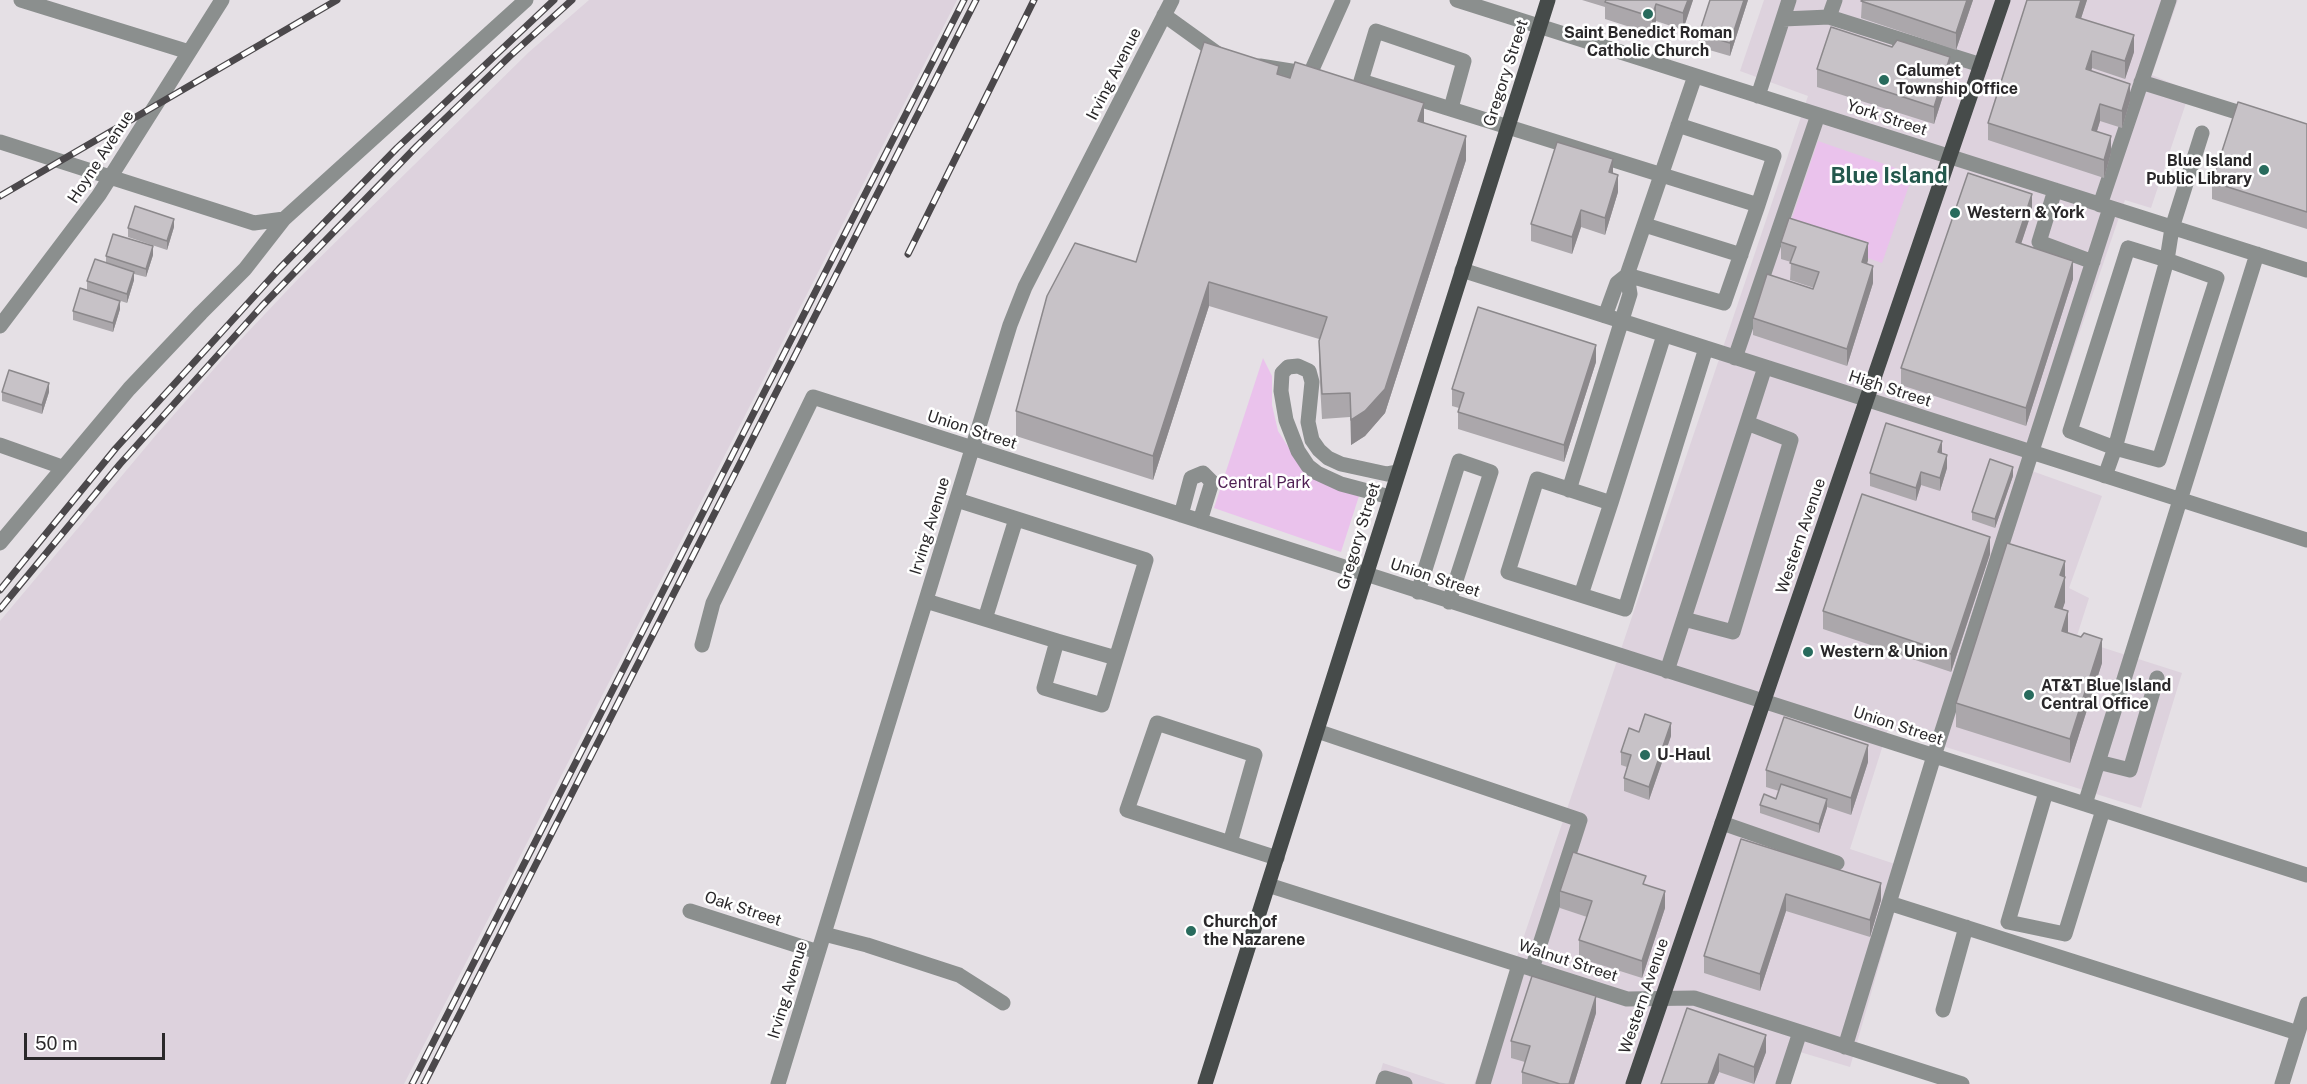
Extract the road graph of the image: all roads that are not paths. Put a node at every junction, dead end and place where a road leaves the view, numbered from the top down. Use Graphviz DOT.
graph roads {
  1 [pos="21,0"];
  2 [pos="222,0"];
  3 [pos="526,0"];
  4 [pos="1172,0"];
  5 [pos="1343,0"];
  6 [pos="1457,0"];
  7 [pos="1548,0"];
  8 [pos="1789,0"];
  9 [pos="1835,0"];
  10 [pos="2003,0"];
  11 [pos="2169,0"];
  12 [pos="1487,6"];
  13 [pos="1164,15"];
  14 [pos="1829,17"];
  15 [pos="1783,19"];
  16 [pos="1540,26"];
  17 [pos="189,52"];
  18 [pos="1981,65"];
  19 [pos="1695,76"];
  20 [pos="2141,82"];
  21 [pos="1758,96"];
  22 [pos="1450,108"];
  23 [pos="1818,115"];
  24 [pos="2263,121"];
  25 [pos="1678,125"];
  26 [pos="1509,126"];
  27 [pos="2202,133"];
  28 [pos="0,142"];
  29 [pos="1950,157"];
  30 [pos="1662,174"];
  31 [pos="111,178"];
  32 [pos="2055,190"];
  33 [pos="1758,205"];
  34 [pos="2105,207"];
  35 [pos="284,219"];
  36 [pos="1645,225"];
  37 [pos="2172,228"];
  38 [pos="1741,255"];
  39 [pos="2257,255"];
  40 [pos="2167,260"];
  41 [pos="2093,262"];
  42 [pos="1462,270"];
  43 [pos="2307,270"];
  44 [pos="1627,275"];
  45 [pos="1605,316"];
  46 [pos="1622,321"];
  47 [pos="0,326"];
  48 [pos="1664,335"];
  49 [pos="1706,348"];
  50 [pos="1735,358"];
  51 [pos="1765,367"];
  52 [pos="1866,400"];
  53 [pos="1747,423"];
  54 [pos="0,445"];
  55 [pos="2115,448"];
  56 [pos="973,449"];
  57 [pos="2031,452"];
  58 [pos="62,467"];
  59 [pos="1398,472"];
  60 [pos="2105,476"];
  61 [pos="1569,490"];
  62 [pos="1390,497"];
  63 [pos="2179,500"];
  64 [pos="957,501"];
  65 [pos="1611,503"];
  66 [pos="1181,515"];
  67 [pos="1016,519"];
  68 [pos="1200,522"];
  69 [pos="2307,540"];
  70 [pos="0,543"];
  71 [pos="1366,575"];
  72 [pos="1418,592"];
  73 [pos="1581,595"];
  74 [pos="926,601"];
  75 [pos="1449,602"];
  76 [pos="985,619"];
  77 [pos="1684,619"];
  78 [pos="1057,641"];
  79 [pos="702,645"];
  80 [pos="1116,658"];
  81 [pos="1667,671"];
  82 [pos="2157,678"];
  83 [pos="1763,702"];
  84 [pos="1317,731"];
  85 [pos="1934,756"];
  86 [pos="2098,762"];
  87 [pos="2046,792"];
  88 [pos="2085,804"];
  89 [pos="2103,810"];
  90 [pos="1722,823"];
  91 [pos="1230,843"];
  92 [pos="1277,858"];
  93 [pos="1838,863"];
  94 [pos="2307,875"];
  95 [pos="1268,885"];
  96 [pos="1889,903"];
  97 [pos="690,911"];
  98 [pos="1966,927"];
  99 [pos="824,934"];
  100 [pos="819,952"];
  101 [pos="1525,967"];
  102 [pos="1661,1000"];
  103 [pos="1003,1002"];
  104 [pos="2307,1004"];
  105 [pos="1944,1011"];
  106 [pos="1800,1032"];
  107 [pos="2298,1033"];
  108 [pos="1845,1047"];
  109 [pos="778,1084"];
  110 [pos="1205,1084"];
  111 [pos="1383,1084"];
  112 [pos="1405,1084"];
  113 [pos="1483,1084"];
  114 [pos="1633,1084"];
  115 [pos="1783,1084"];
  116 [pos="1962,1084"];
  117 [pos="2282,1084"];
  1 -- 17 [label="street"];
  2 -- 17 [label="street, Hoyne Avenue"];
  3 -- 35 [label="street"];
  4 -- 13 [label="street, Irving Avenue"];
  5 -- 13 [label="street"];
  6 -- 12 [label="street, York Street"];
  7 -- 16 [label="main road, Gregory Street"];
  8 -- 15 [label="street"];
  9 -- 14 [label="street"];
  10 -- 18 [label="main road, Western Avenue"];
  11 -- 20 [label="street"];
  12 -- 16 [label="street, York Street"];
  13 -- 56 [label="street, Irving Avenue"];
  14 -- 15 [label="street"];
  14 -- 18 [label="street"];
  15 -- 21 [label="street"];
  16 -- 19 [label="street, York Street"];
  16 -- 26 [label="main road, Gregory Street"];
  17 -- 31 [label="street, Hoyne Avenue"];
  18 -- 29 [label="main road, Western Avenue"];
  19 -- 21 [label="street, York Street"];
  19 -- 25 [label="street"];
  20 -- 24 [label="street"];
  20 -- 34 [label="street"];
  21 -- 23 [label="street, York Street"];
  22 -- 22 [label="street"];
  22 -- 26 [label="street"];
  23 -- 29 [label="street, York Street"];
  23 -- 50 [label="street"];
  25 -- 30 [label="street"];
  25 -- 33 [label="street"];
  26 -- 30 [label="street"];
  26 -- 42 [label="main road, Gregory Street"];
  27 -- 37 [label="street"];
  28 -- 31 [label="street"];
  29 -- 32 [label="street, York Street"];
  29 -- 52 [label="main road, Western Avenue"];
  30 -- 33 [label="street"];
  30 -- 36 [label="street"];
  31 -- 35 [label="street"];
  31 -- 47 [label="street, Hoyne Avenue"];
  32 -- 34 [label="street, York Street"];
  32 -- 41 [label="street"];
  33 -- 38 [label="street"];
  34 -- 37 [label="street, York Street"];
  34 -- 41 [label="street"];
  35 -- 58 [label="street"];
  36 -- 38 [label="street"];
  36 -- 44 [label="street"];
  37 -- 39 [label="street, York Street"];
  37 -- 40 [label="street"];
  38 -- 44 [label="street"];
  39 -- 43 [label="street, York Street"];
  39 -- 63 [label="street"];
  40 -- 55 [label="street"];
  40 -- 55 [label="street"];
  40 -- 55 [label="street"];
  41 -- 57 [label="street"];
  42 -- 45 [label="street, High Street"];
  42 -- 59 [label="main road, Gregory Street"];
  44 -- 45 [label="street"];
  44 -- 46 [label="street"];
  45 -- 46 [label="street, High Street"];
  46 -- 48 [label="street, High Street"];
  46 -- 61 [label="street"];
  48 -- 49 [label="street, High Street"];
  48 -- 65 [label="street"];
  49 -- 50 [label="street, High Street"];
  49 -- 73 [label="street"];
  50 -- 51 [label="street, High Street"];
  51 -- 52 [label="street, High Street"];
  51 -- 53 [label="street"];
  52 -- 57 [label="street, High Street"];
  52 -- 83 [label="main road, Western Avenue"];
  53 -- 77 [label="street"];
  53 -- 77 [label="street"];
  54 -- 58 [label="street"];
  55 -- 60 [label="street"];
  56 -- 64 [label="street, Irving Avenue"];
  56 -- 66 [label="street, Union Street"];
  56 -- 79 [label="street, Union Street"];
  57 -- 60 [label="street, High Street"];
  57 -- 85 [label="street"];
  58 -- 70 [label="street"];
  59 -- 62 [label="main road, Gregory Street"];
  59 -- 62 [label="street"];
  60 -- 63 [label="street, High Street"];
  61 -- 65 [label="street"];
  61 -- 73 [label="street"];
  62 -- 71 [label="main road, Gregory Street"];
  63 -- 69 [label="street, High Street"];
  63 -- 86 [label="street"];
  64 -- 67 [label="street"];
  64 -- 74 [label="street, Irving Avenue"];
  65 -- 73 [label="street"];
  66 -- 68 [label="street, Union Street"];
  66 -- 68 [label="street"];
  67 -- 76 [label="street"];
  67 -- 80 [label="street"];
  68 -- 71 [label="street, Union Street"];
  71 -- 72 [label="street, Union Street"];
  71 -- 84 [label="main road, Gregory Street"];
  72 -- 75 [label="street, Union Street"];
  72 -- 75 [label="street"];
  74 -- 76 [label="street"];
  74 -- 99 [label="street, Irving Avenue"];
  75 -- 81 [label="street, Union Street"];
  76 -- 78 [label="street"];
  77 -- 81 [label="street"];
  78 -- 80 [label="street"];
  78 -- 80 [label="street"];
  81 -- 83 [label="street, Union Street"];
  82 -- 86 [label="street"];
  83 -- 85 [label="street, Union Street"];
  83 -- 90 [label="main road, Western Avenue"];
  84 -- 92 [label="main road, Gregory Street"];
  84 -- 101 [label="street"];
  85 -- 87 [label="street, Union Street"];
  85 -- 96 [label="street"];
  86 -- 88 [label="street"];
  87 -- 88 [label="street, Union Street"];
  87 -- 89 [label="street"];
  88 -- 89 [label="street, Union Street"];
  89 -- 94 [label="street, Union Street"];
  90 -- 93 [label="street"];
  90 -- 102 [label="main road, Western Avenue"];
  91 -- 91 [label="street"];
  91 -- 92 [label="street"];
  92 -- 95 [label="main road, Gregory Street"];
  95 -- 101 [label="street, Walnut Street"];
  95 -- 110 [label="main road, Gregory Street"];
  96 -- 98 [label="street"];
  96 -- 108 [label="street"];
  97 -- 100 [label="street, Oak Street"];
  98 -- 105 [label="street"];
  98 -- 107 [label="street"];
  99 -- 100 [label="street, Irving Avenue"];
  99 -- 103 [label="street"];
  100 -- 109 [label="street, Irving Avenue"];
  101 -- 102 [label="street, Walnut Street"];
  101 -- 113 [label="street"];
  102 -- 106 [label="street, Walnut Street"];
  102 -- 114 [label="main road, Western Avenue"];
  104 -- 107 [label="street"];
  106 -- 108 [label="street, Walnut Street"];
  106 -- 115 [label="street"];
  107 -- 117 [label="street"];
  108 -- 116 [label="street, Walnut Street"];
  111 -- 112 [label="street"];
}
